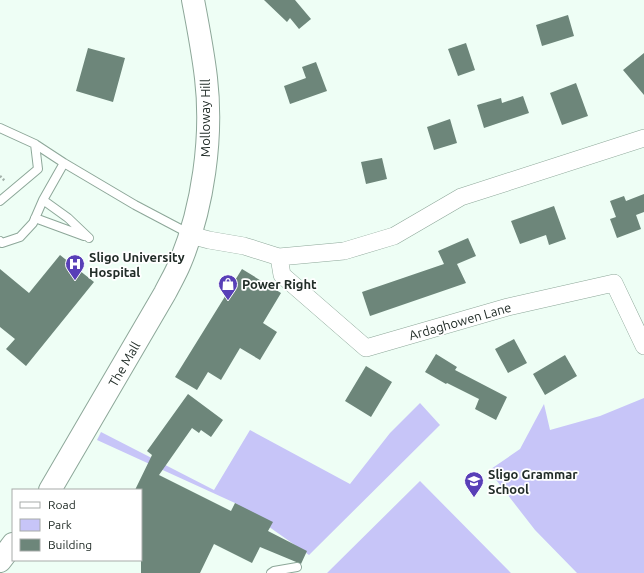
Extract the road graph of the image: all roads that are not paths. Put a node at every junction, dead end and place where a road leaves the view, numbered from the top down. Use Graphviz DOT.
graph roads {
  1 [pos="193,0"];
  2 [pos="0,128"];
  3 [pos="644,138"];
  4 [pos="35,144"];
  5 [pos="64,163"];
  6 [pos="43,200"];
  7 [pos="0,201"];
  8 [pos="35,218"];
  9 [pos="190,234"];
  10 [pos="0,240"];
  11 [pos="279,257"];
  12 [pos="644,346"];
  13 [pos="51,489"];
  14 [pos="12,545"];
  15 [pos="0,561"];
  16 [pos="298,568"];
  17 [pos="270,573"];
  1 -- 9 [label="main road, Molloway Hill"];
  2 -- 4 [label="lane"];
  3 -- 11 [label="street"];
  4 -- 5 [label="lane"];
  4 -- 7 [label="lane"];
  5 -- 6 [label="lane"];
  5 -- 9 [label="lane"];
  6 -- 8 [label="lane"];
  6 -- 8 [label="lane"];
  8 -- 10 [label="lane"];
  9 -- 11 [label="street"];
  9 -- 13 [label="main road, The Mall"];
  11 -- 12 [label="street, Ardaghowen Lane"];
  14 -- 15 [label="main road"];
  16 -- 17 [label="lane"];
}
